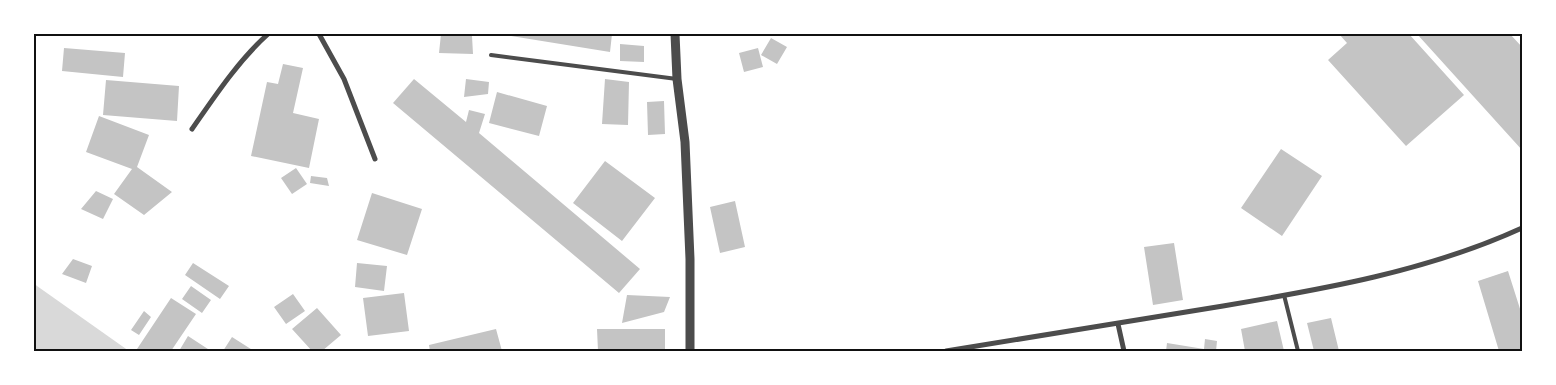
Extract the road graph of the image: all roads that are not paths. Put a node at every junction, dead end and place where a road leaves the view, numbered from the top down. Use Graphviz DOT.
graph roads {
  1 [pos="268,34"];
  2 [pos="319,34"];
  3 [pos="675,34"];
  4 [pos="491,55"];
  5 [pos="678,79"];
  6 [pos="192,129"];
  7 [pos="376,159"];
  8 [pos="1522,228"];
  9 [pos="1284,295"];
  10 [pos="1118,324"];
  11 [pos="690,351"];
  12 [pos="946,351"];
  13 [pos="1124,351"];
  14 [pos="1298,351"];
  1 -- 6 [label="street"];
  2 -- 7 [label="street"];
  3 -- 5 [label="street"];
  4 -- 5 [label="lane"];
  5 -- 11 [label="street"];
  8 -- 9 [label="street"];
  9 -- 10 [label="street"];
  9 -- 14 [label="lane"];
  10 -- 12 [label="street"];
  10 -- 13 [label="street"];
}
